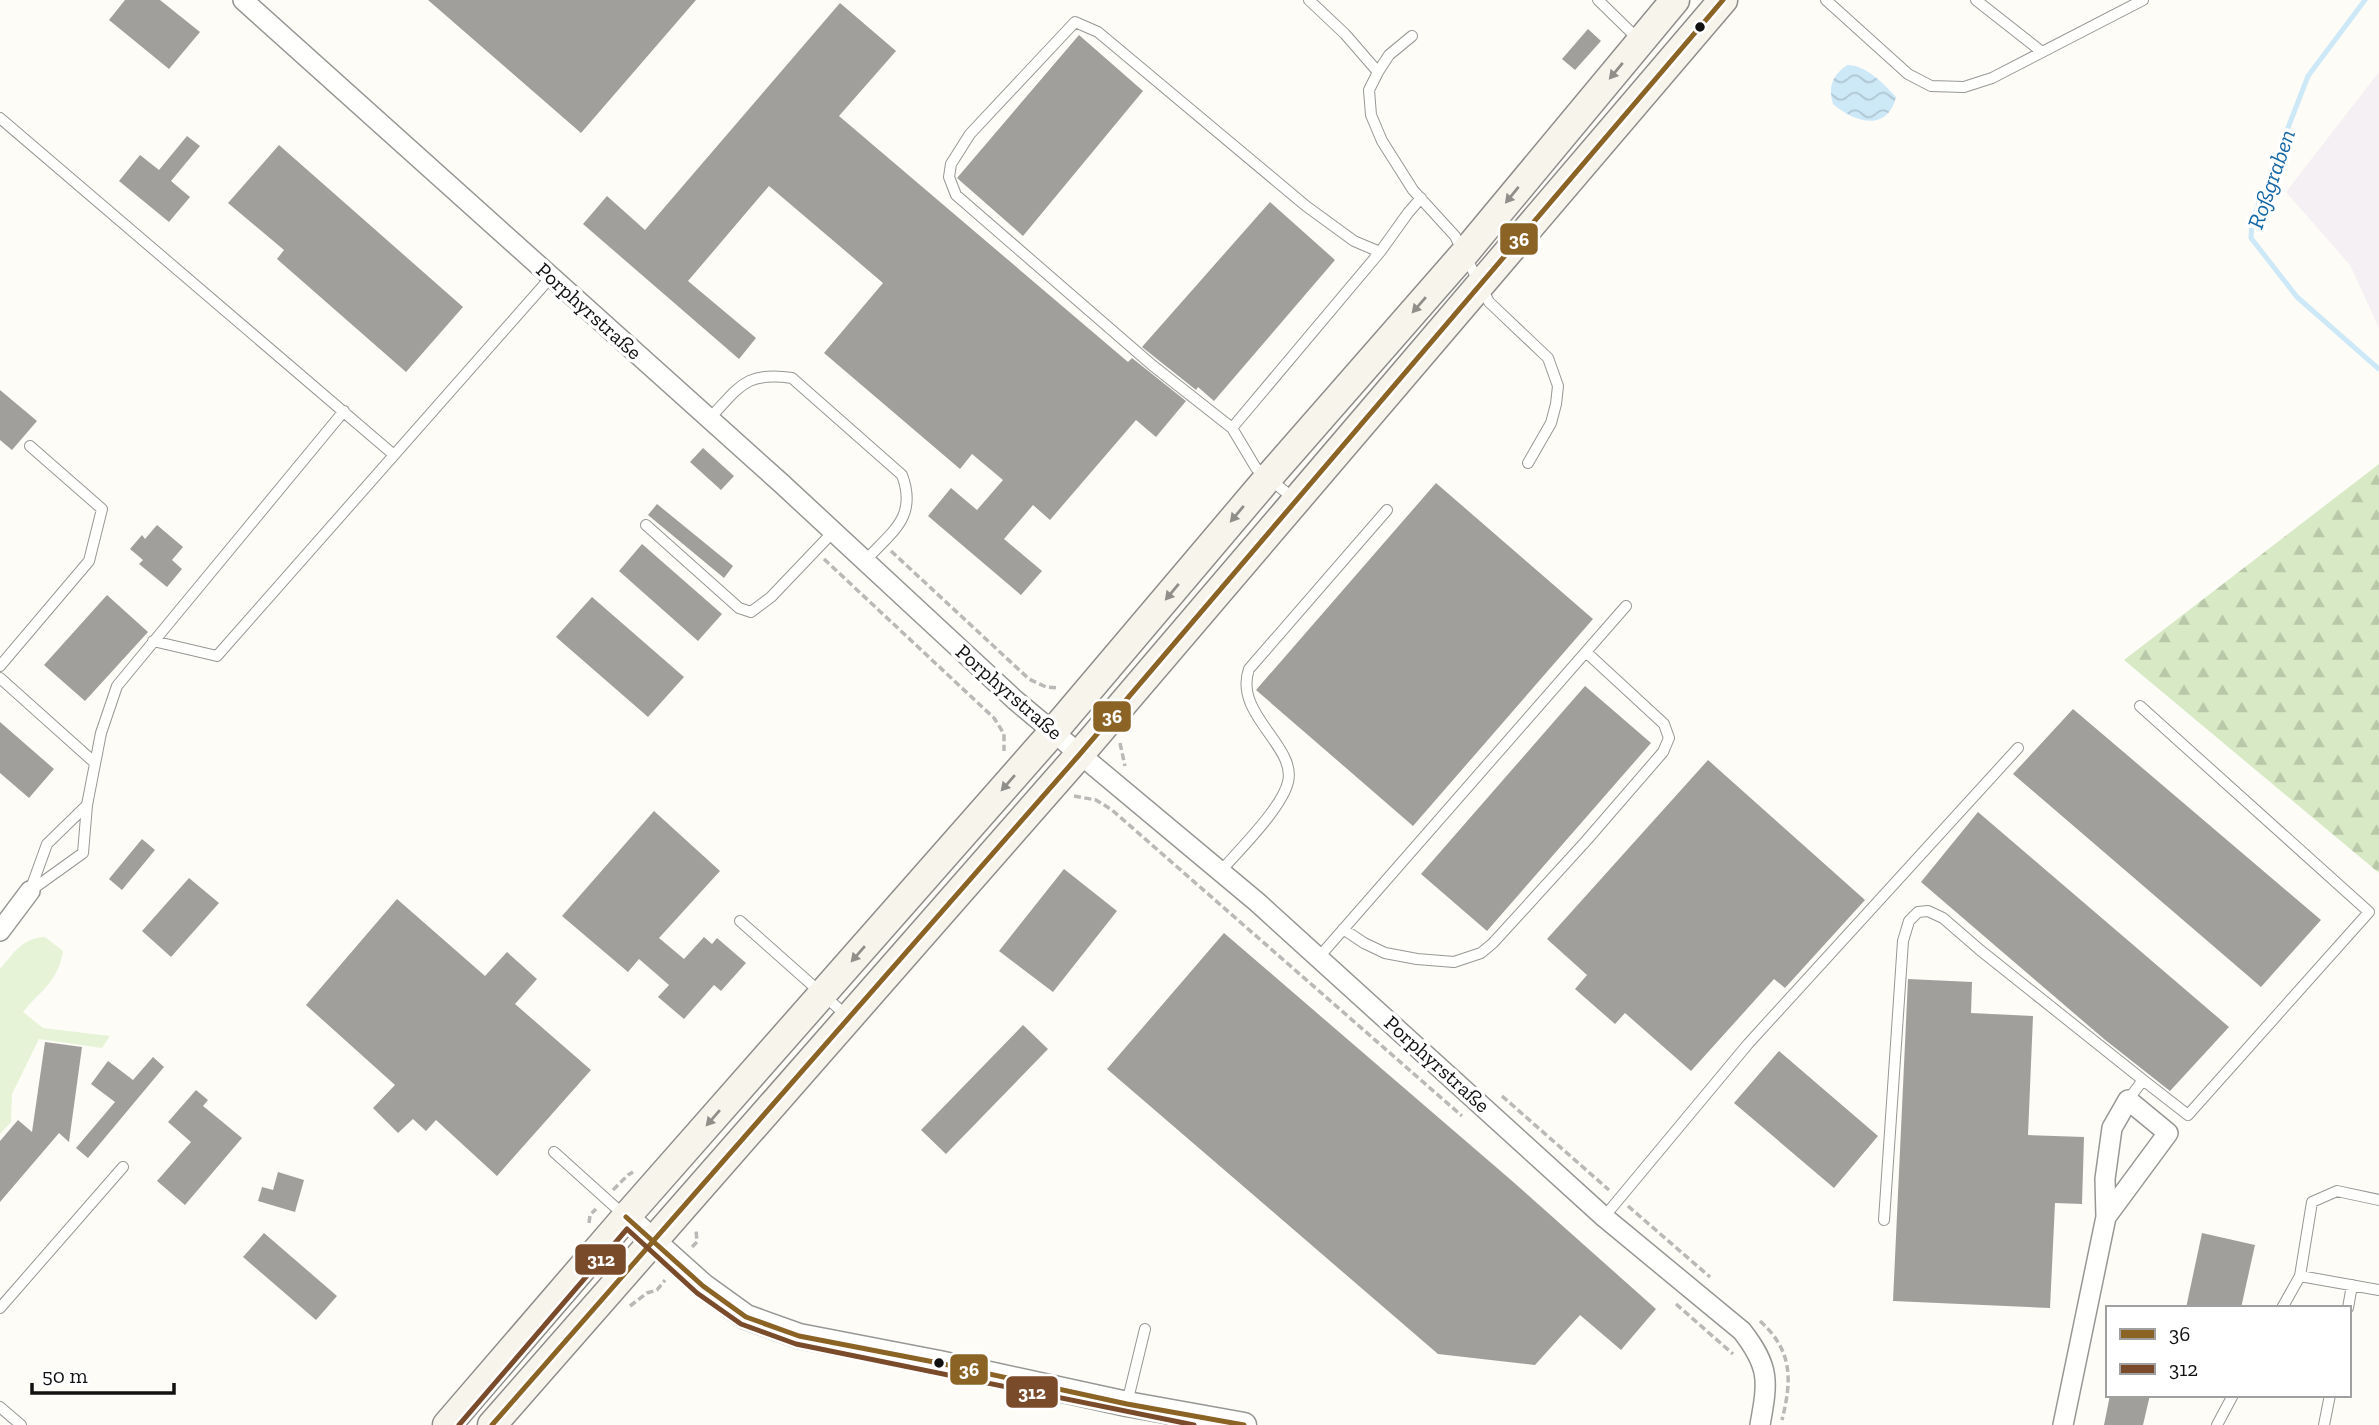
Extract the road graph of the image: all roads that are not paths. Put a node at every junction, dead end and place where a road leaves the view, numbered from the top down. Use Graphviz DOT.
graph roads {
  1 [pos="243,0"];
  2 [pos="1309,0"];
  3 [pos="1598,0"];
  4 [pos="1675,0"];
  5 [pos="1723,0"];
  6 [pos="1826,0"];
  7 [pos="1976,0"];
  8 [pos="2143,0"];
  9 [pos="1412,36"];
  10 [pos="1640,41"];
  11 [pos="2042,52"];
  12 [pos="1378,72"];
  13 [pos="0,118"];
  14 [pos="1422,198"];
  15 [pos="1380,252"];
  16 [pos="1464,254"];
  17 [pos="551,277"];
  18 [pos="1480,285"];
  19 [pos="344,411"];
  20 [pos="709,419"];
  21 [pos="1232,428"];
  22 [pos="30,446"];
  23 [pos="394,455"];
  24 [pos="1528,463"];
  25 [pos="1268,478"];
  26 [pos="1296,501"];
  27 [pos="1387,510"];
  28 [pos="646,525"];
  29 [pos="833,532"];
  30 [pos="865,561"];
  31 [pos="1626,606"];
  32 [pos="153,641"];
  33 [pos="1586,652"];
  34 [pos="0,666"];
  35 [pos="0,678"];
  36 [pos="2140,706"];
  37 [pos="1053,732"];
  38 [pos="2018,748"];
  39 [pos="1080,754"];
  40 [pos="95,762"];
  41 [pos="87,805"];
  42 [pos="1220,872"];
  43 [pos="30,891"];
  44 [pos="740,921"];
  45 [pos="1,927"];
  46 [pos="1343,929"];
  47 [pos="1319,957"];
  48 [pos="821,995"];
  49 [pos="847,1017"];
  50 [pos="2143,1080"];
  51 [pos="2128,1100"];
  52 [pos="554,1152"];
  53 [pos="123,1167"];
  54 [pos="2379,1200"];
  55 [pos="626,1217"];
  56 [pos="1604,1217"];
  57 [pos="2106,1217"];
  58 [pos="1884,1220"];
  59 [pos="652,1241"];
  60 [pos="2300,1276"];
  61 [pos="2352,1285"];
  62 [pos="2379,1290"];
  63 [pos="2283,1306"];
  64 [pos="2348,1306"];
  65 [pos="0,1308"];
  66 [pos="1145,1329"];
  67 [pos="2233,1397"];
  68 [pos="2330,1397"];
  69 [pos="1127,1404"];
  70 [pos="0,1407"];
  71 [pos="21,1425"];
  72 [pos="447,1425"];
  73 [pos="492,1425"];
  74 [pos="1244,1425"];
  75 [pos="1760,1425"];
  76 [pos="2063,1425"];
  77 [pos="2217,1425"];
  78 [pos="2325,1425"];
  1 -- 17 [label="street, Porphyrstraße"];
  2 -- 12 [label="lane"];
  3 -- 10 [label="lane"];
  4 -- 10 [label="main road"];
  5 -- 18 [label="main road"];
  6 -- 11 [label="lane"];
  7 -- 11 [label="lane"];
  8 -- 11 [label="lane"];
  9 -- 12 [label="lane"];
  10 -- 16 [label="main road, one-way"];
  12 -- 14 [label="lane"];
  13 -- 19 [label="lane"];
  14 -- 15 [label="lane"];
  14 -- 16 [label="lane"];
  15 -- 21 [label="lane"];
  15 -- 21 [label="lane"];
  16 -- 18 [label="lane"];
  16 -- 25 [label="main road, one-way"];
  17 -- 20 [label="street, Porphyrstraße"];
  17 -- 23 [label="lane"];
  18 -- 24 [label="lane"];
  18 -- 26 [label="main road"];
  19 -- 23 [label="lane"];
  19 -- 32 [label="lane"];
  20 -- 29 [label="street, Porphyrstraße"];
  20 -- 30 [label="lane"];
  21 -- 25 [label="lane"];
  22 -- 34 [label="lane"];
  23 -- 32 [label="lane"];
  25 -- 26 [label="lane"];
  25 -- 37 [label="main road, one-way"];
  26 -- 39 [label="main road"];
  27 -- 42 [label="lane"];
  28 -- 29 [label="lane"];
  29 -- 30 [label="street, Porphyrstraße"];
  30 -- 37 [label="street, Porphyrstraße"];
  31 -- 33 [label="lane"];
  32 -- 40 [label="lane"];
  33 -- 46 [label="lane"];
  33 -- 46 [label="lane"];
  35 -- 40 [label="lane"];
  36 -- 50 [label="lane"];
  37 -- 39 [label="street, Porphyrstraße"];
  37 -- 48 [label="main road, one-way"];
  38 -- 56 [label="lane"];
  39 -- 42 [label="street, Porphyrstraße"];
  39 -- 49 [label="main road"];
  40 -- 41 [label="lane"];
  41 -- 43 [label="lane"];
  41 -- 43 [label="lane"];
  42 -- 47 [label="street, Porphyrstraße"];
  43 -- 45 [label="street"];
  44 -- 48 [label="lane"];
  46 -- 47 [label="lane"];
  47 -- 56 [label="street, Porphyrstraße"];
  48 -- 49 [label="lane"];
  48 -- 55 [label="main road, one-way"];
  49 -- 59 [label="main road"];
  50 -- 51 [label="lane"];
  50 -- 58 [label="lane"];
  51 -- 57 [label="street"];
  51 -- 57 [label="street"];
  52 -- 55 [label="lane"];
  53 -- 65 [label="lane"];
  54 -- 60 [label="lane"];
  55 -- 59 [label="street"];
  55 -- 72 [label="main road"];
  56 -- 75 [label="street, Porphyrstraße"];
  57 -- 76 [label="street"];
  59 -- 69 [label="street"];
  59 -- 73 [label="main road"];
  60 -- 61 [label="lane"];
  60 -- 63 [label="lane"];
  61 -- 62 [label="lane"];
  61 -- 64 [label="lane"];
  66 -- 69 [label="lane"];
  67 -- 77 [label="lane"];
  68 -- 78 [label="lane"];
  69 -- 74 [label="street"];
  70 -- 71 [label="lane"];
}
